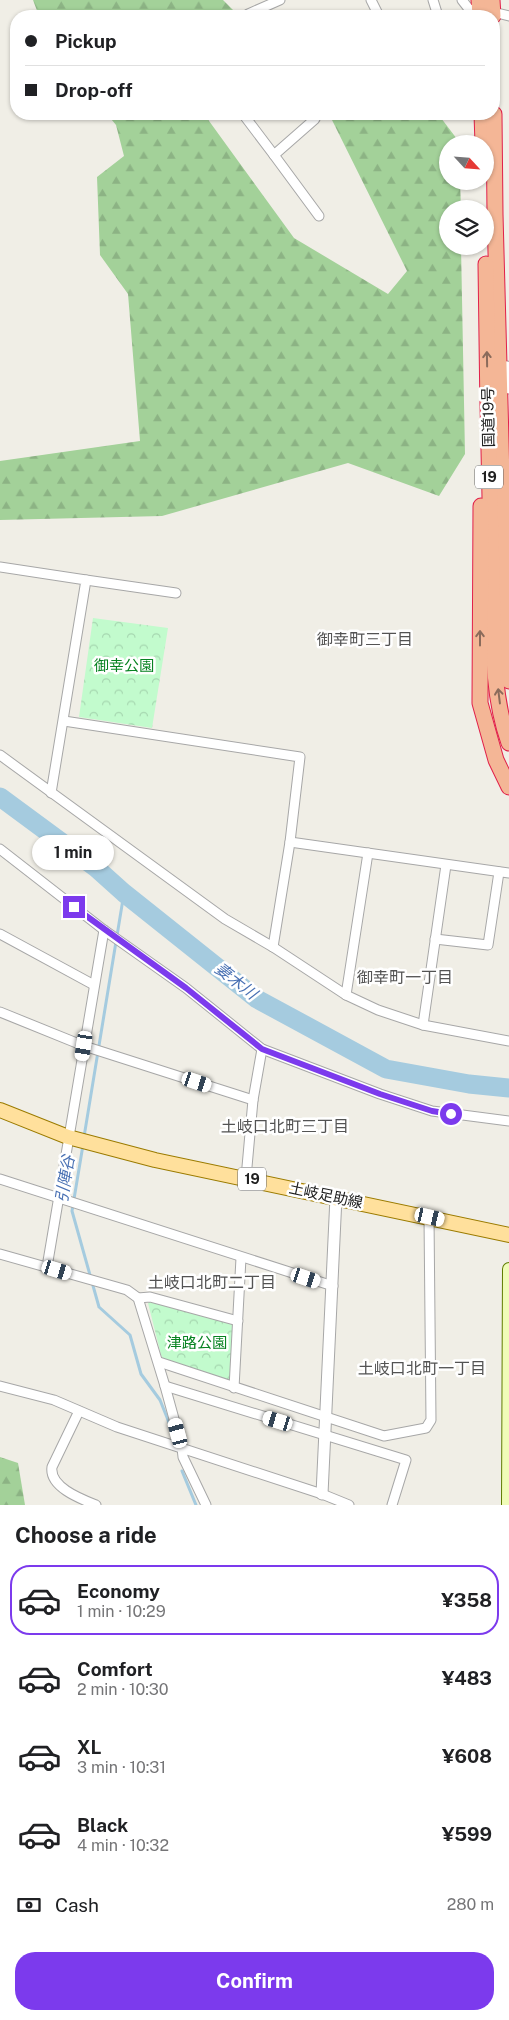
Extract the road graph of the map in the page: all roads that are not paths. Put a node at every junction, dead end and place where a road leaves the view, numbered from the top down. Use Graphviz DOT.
graph roads {
  1 [pos="280,0"];
  2 [pos="462,0"];
  3 [pos="486,9"];
  4 [pos="257,10"];
  5 [pos="248,120"];
  6 [pos="315,120"];
  7 [pos="482,120"];
  8 [pos="494,120"];
  9 [pos="483,135"];
  10 [pos="274,155"];
  11 [pos="319,216"];
  12 [pos="486,255"];
  13 [pos="499,365"];
  14 [pos="509,389"];
  15 [pos="488,464"];
  16 [pos="0,567"];
  17 [pos="86,580"];
  18 [pos="176,593"];
  19 [pos="509,681"];
  20 [pos="64,720"];
  21 [pos="509,743"];
  22 [pos="0,755"];
  23 [pos="509,786"];
  24 [pos="51,793"];
  25 [pos="290,842"];
  26 [pos="0,849"];
  27 [pos="368,853"];
  28 [pos="446,865"];
  29 [pos="499,872"];
  30 [pos="509,874"];
  31 [pos="104,930"];
  32 [pos="0,934"];
  33 [pos="435,939"];
  34 [pos="273,947"];
  35 [pos="94,985"];
  36 [pos="346,995"];
  37 [pos="0,1012"];
  38 [pos="423,1026"];
  39 [pos="509,1041"];
  40 [pos="84,1046"];
  41 [pos="262,1049"];
  42 [pos="253,1100"];
  43 [pos="0,1110"];
  44 [pos="509,1121"];
  45 [pos="68,1137"];
  46 [pos="246,1178"];
  47 [pos="0,1179"];
  48 [pos="58,1197"];
  49 [pos="336,1197"];
  50 [pos="430,1217"];
  51 [pos="509,1235"];
  52 [pos="0,1254"];
  53 [pos="241,1258"];
  54 [pos="47,1267"];
  55 [pos="509,1269"];
  56 [pos="332,1286"];
  57 [pos="138,1298"];
  58 [pos="238,1321"];
  59 [pos="158,1362"];
  60 [pos="508,1375"];
  61 [pos="0,1386"];
  62 [pos="166,1386"];
  63 [pos="234,1388"];
  64 [pos="80,1411"];
  65 [pos="327,1417"];
  66 [pos="326,1436"];
  67 [pos="182,1448"];
  68 [pos="322,1494"];
  69 [pos="96,1505"];
  70 [pos="206,1505"];
  71 [pos="349,1505"];
  72 [pos="392,1505"];
  73 [pos="508,1505"];
  1 -- 4 [label="street"];
  2 -- 3 [label="street"];
  5 -- 10 [label="street"];
  6 -- 10 [label="street"];
  7 -- 9 [label="highway"];
  8 -- 13 [label="highway, 国道19号 / 19"];
  10 -- 11 [label="street"];
  15 -- 12 [label="highway, 国道19号 / 19, one-way"];
  13 -- 14 [label="street"];
  13 -- 19 [label="highway, 国道19号 / 19"];
  21 -- 15 [label="highway, 国道19号 / 19, one-way"];
  23 -- 15 [label="highway, one-way"];
  16 -- 17 [label="street"];
  17 -- 18 [label="street"];
  17 -- 20 [label="street"];
  20 -- 24 [label="street"];
  20 -- 25 [label="street"];
  22 -- 24 [label="street"];
  24 -- 34 [label="street"];
  25 -- 27 [label="street"];
  25 -- 34 [label="street"];
  26 -- 31 [label="street"];
  27 -- 28 [label="street"];
  27 -- 36 [label="street"];
  28 -- 29 [label="street"];
  28 -- 33 [label="street"];
  29 -- 30 [label="street"];
  29 -- 33 [label="street"];
  31 -- 35 [label="street"];
  31 -- 41 [label="street"];
  32 -- 35 [label="street"];
  33 -- 38 [label="street"];
  34 -- 36 [label="street"];
  35 -- 40 [label="street"];
  36 -- 38 [label="street"];
  37 -- 40 [label="street"];
  38 -- 39 [label="street"];
  40 -- 42 [label="street"];
  40 -- 45 [label="street"];
  41 -- 42 [label="street"];
  41 -- 44 [label="street"];
  42 -- 46 [label="street"];
  43 -- 45 [label="main road, 土岐足助線 / 19"];
  45 -- 46 [label="main road, 土岐足助線 / 19"];
  45 -- 48 [label="street"];
  46 -- 49 [label="main road, 土岐足助線 / 19"];
  47 -- 48 [label="street"];
  48 -- 53 [label="street"];
  48 -- 54 [label="street"];
  49 -- 50 [label="main road, 土岐足助線 / 19"];
  49 -- 56 [label="street"];
  50 -- 51 [label="main road, 土岐足助線 / 19"];
  50 -- 65 [label="street"];
  52 -- 54 [label="street"];
  53 -- 56 [label="street"];
  53 -- 58 [label="street"];
  54 -- 57 [label="street"];
  55 -- 60 [label="main road"];
  56 -- 65 [label="street"];
  57 -- 58 [label="street"];
  57 -- 59 [label="street"];
  58 -- 63 [label="street"];
  59 -- 62 [label="street"];
  59 -- 63 [label="street"];
  60 -- 73 [label="main road"];
  61 -- 64 [label="street"];
  62 -- 66 [label="street"];
  62 -- 67 [label="street"];
  63 -- 65 [label="street"];
  64 -- 67 [label="street"];
  64 -- 69 [label="street"];
  65 -- 66 [label="street"];
  66 -- 68 [label="street"];
  66 -- 72 [label="street"];
  67 -- 68 [label="street"];
  67 -- 70 [label="street"];
  68 -- 71 [label="street"];
}
